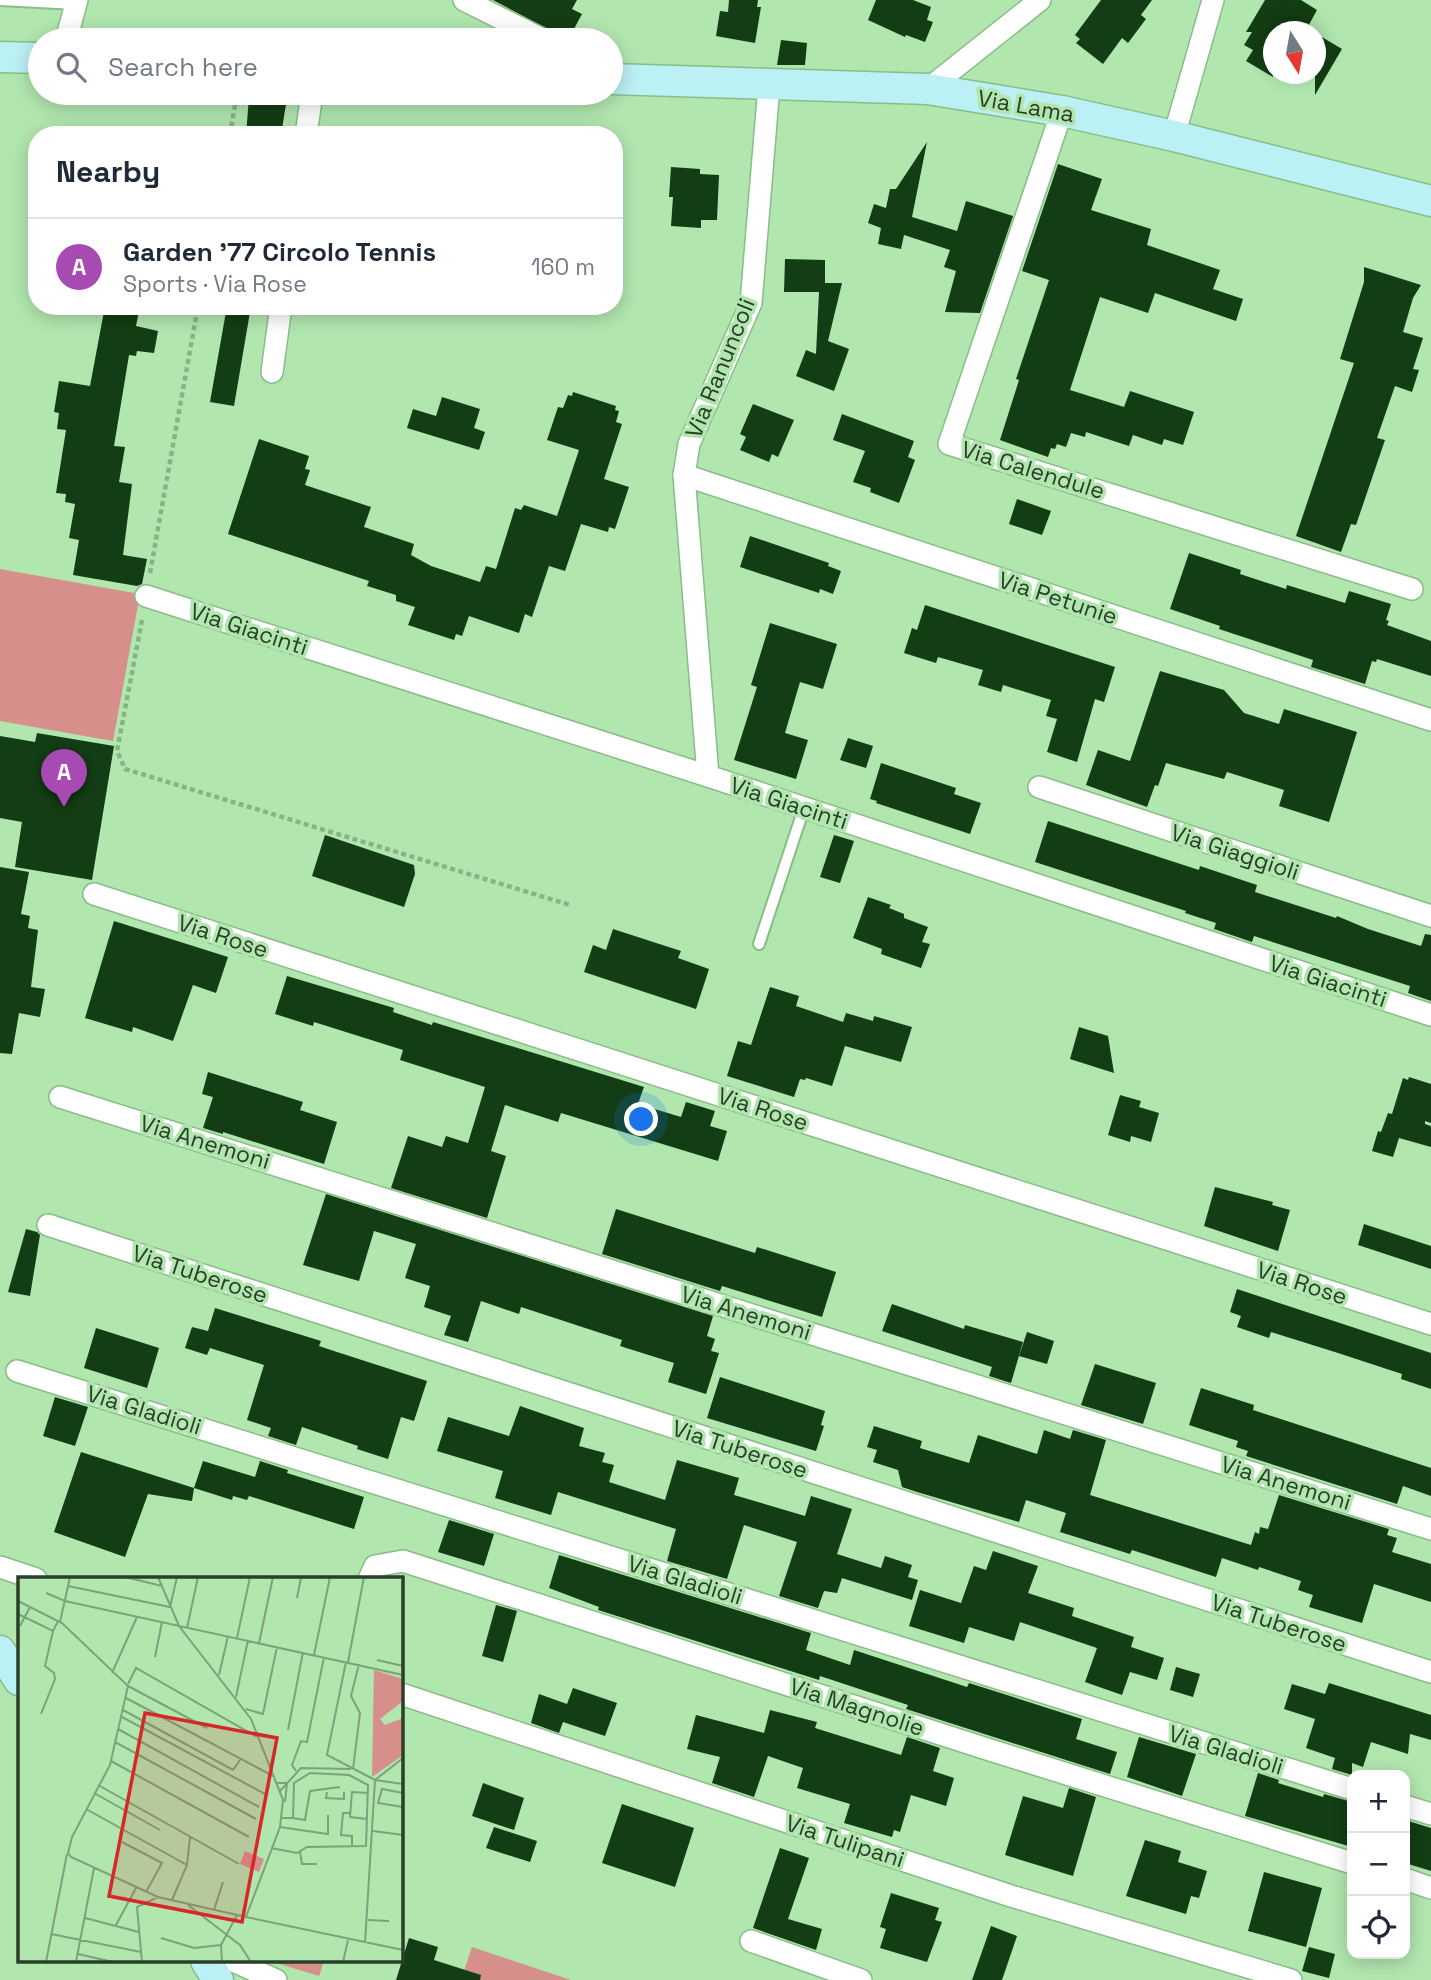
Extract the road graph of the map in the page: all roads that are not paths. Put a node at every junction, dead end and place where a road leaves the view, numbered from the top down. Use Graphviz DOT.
graph roads {
  1 [pos="464,0"];
  2 [pos="1040,0"];
  3 [pos="1213,0"];
  4 [pos="0,1"];
  5 [pos="76,2"];
  6 [pos="69,28"];
  7 [pos="520,28"];
  8 [pos="0,57"];
  9 [pos="28,58"];
  10 [pos="623,80"];
  11 [pos="769,86"];
  12 [pos="928,89"];
  13 [pos="310,105"];
  14 [pos="1062,111"];
  15 [pos="307,126"];
  16 [pos="1174,136"];
  17 [pos="1431,201"];
  18 [pos="280,315"];
  19 [pos="272,372"];
  20 [pos="684,475"];
  21 [pos="1412,589"];
  22 [pos="146,596"];
  23 [pos="1431,720"];
  24 [pos="708,776"];
  25 [pos="1039,787"];
  26 [pos="804,808"];
  27 [pos="94,894"];
  28 [pos="1431,916"];
  29 [pos="760,944"];
  30 [pos="1431,1015"];
  31 [pos="60,1097"];
  32 [pos="48,1225"];
  33 [pos="1431,1325"];
  34 [pos="18,1371"];
  35 [pos="1431,1529"];
  36 [pos="0,1567"];
  37 [pos="30,1577"];
  38 [pos="370,1577"];
  39 [pos="0,1651"];
  40 [pos="1431,1672"];
  41 [pos="18,1678"];
  42 [pos="402,1694"];
  43 [pos="1347,1787"];
  44 [pos="1410,1808"];
  45 [pos="1431,1814"];
  46 [pos="1347,1861"];
  47 [pos="1410,1881"];
  48 [pos="1431,1888"];
  49 [pos="751,1941"];
  50 [pos="207,1962"];
  51 [pos="235,1962"];
  52 [pos="218,1980"];
  53 [pos="276,1980"];
  54 [pos="861,1980"];
  55 [pos="1291,1980"];
  1 -- 7 [label="street"];
  2 -- 12 [label="street"];
  3 -- 16 [label="street"];
  4 -- 5 [label="lane"];
  5 -- 6 [label="street"];
  8 -- 9 [label="street"];
  10 -- 11 [label="street, Via Lama"];
  11 -- 12 [label="street, Via Lama"];
  11 -- 20 [label="street, Via Ranuncoli"];
  12 -- 14 [label="street, Via Lama"];
  13 -- 15 [label="street"];
  14 -- 16 [label="street, Via Lama"];
  14 -- 21 [label="street, Via Calendule"];
  16 -- 17 [label="street, Via Lama"];
  18 -- 19 [label="street"];
  20 -- 23 [label="street, Via Petunie"];
  20 -- 24 [label="street, Via Ranuncoli"];
  22 -- 24 [label="street, Via Giacinti"];
  24 -- 26 [label="street, Via Giacinti"];
  25 -- 28 [label="street, Via Giaggioli"];
  26 -- 29 [label="lane"];
  26 -- 30 [label="street, Via Giacinti"];
  27 -- 33 [label="street, Via Rose"];
  31 -- 35 [label="street, Via Anemoni"];
  32 -- 40 [label="street, Via Tuberose"];
  34 -- 43 [label="street, Via Gladioli"];
  36 -- 37 [label="street"];
  38 -- 46 [label="street, Via Magnolie"];
  39 -- 41 [label="street"];
  42 -- 55 [label="street, Via Tulipani"];
  44 -- 45 [label="street"];
  47 -- 48 [label="street"];
  49 -- 54 [label="street"];
  50 -- 52 [label="street"];
  51 -- 53 [label="street"];
}
